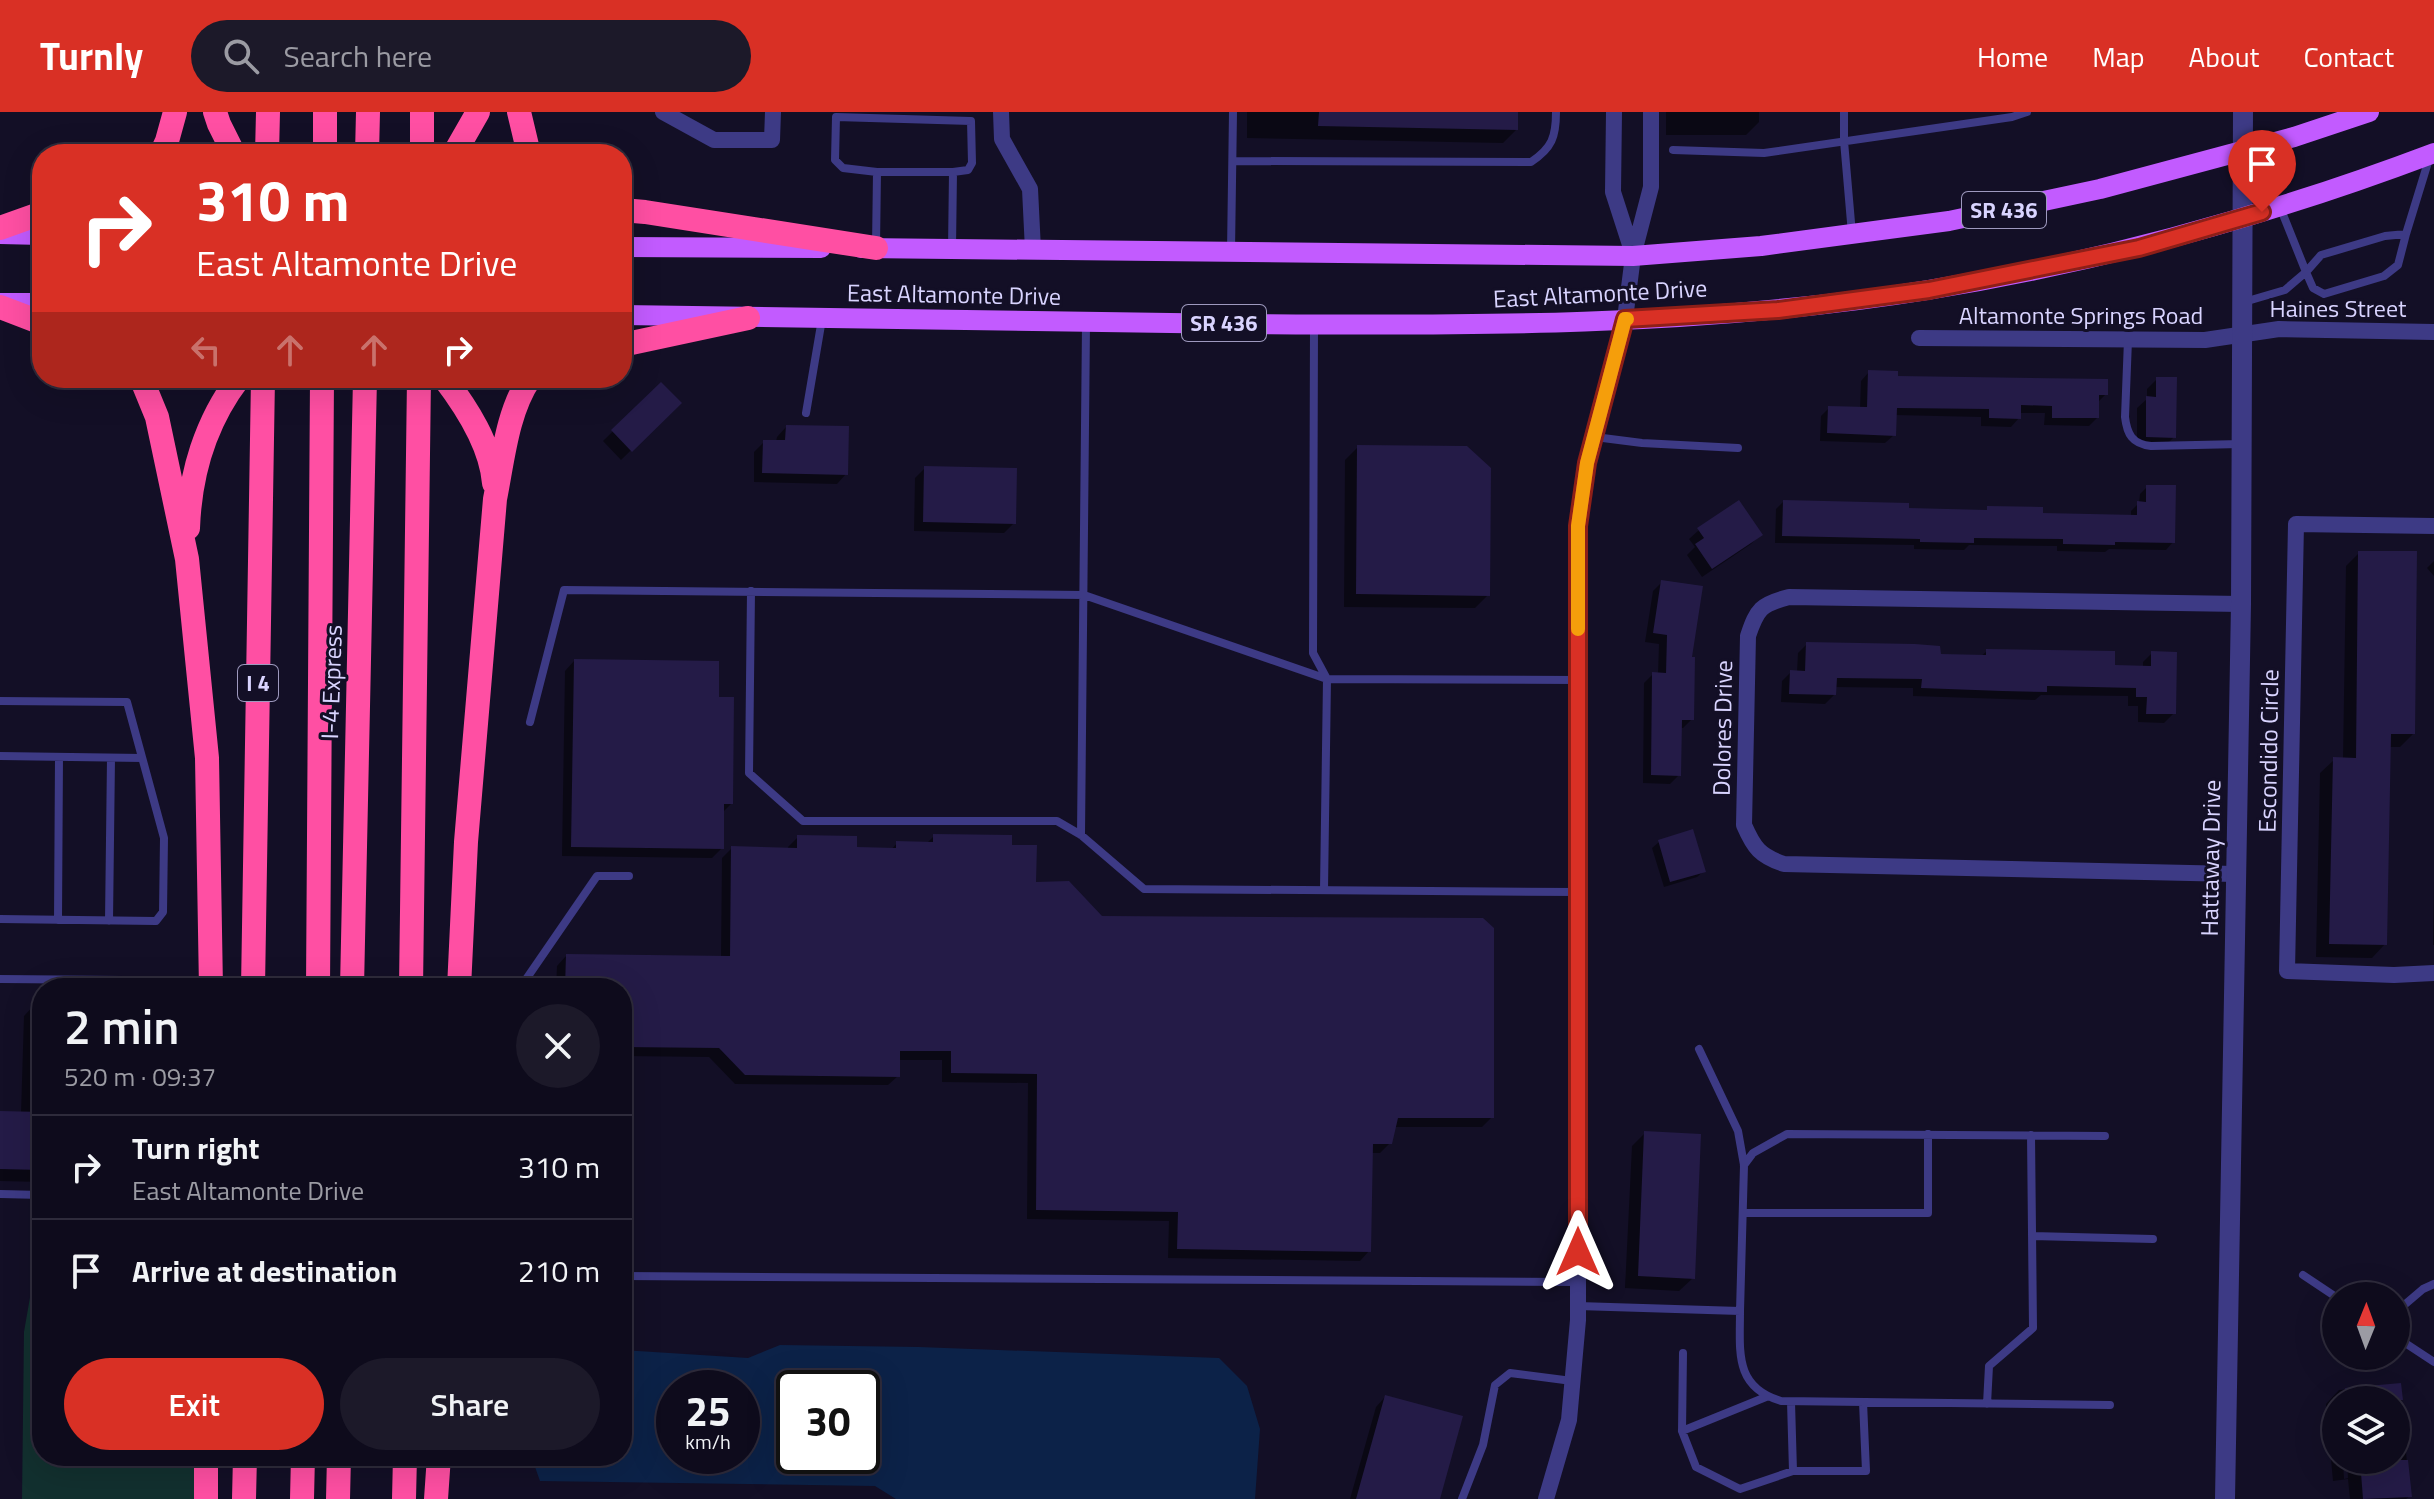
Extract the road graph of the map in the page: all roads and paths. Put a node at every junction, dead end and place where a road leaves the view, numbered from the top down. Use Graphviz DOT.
graph roads {
  1 [pos="175,112"];
  2 [pos="215,112"];
  3 [pos="268,112"];
  4 [pos="325,112"];
  5 [pos="368,112"];
  6 [pos="422,112"];
  7 [pos="478,112"];
  8 [pos="519,112"];
  9 [pos="663,112"];
  10 [pos="773,112"];
  11 [pos="1001,112"];
  12 [pos="1233,112"];
  13 [pos="1556,112"];
  14 [pos="1614,112"];
  15 [pos="1651,112"];
  16 [pos="1844,112"];
  17 [pos="2027,112"];
  18 [pos="2243,112"];
  19 [pos="2369,112"];
  20 [pos="1844,141"];
  21 [pos="166,144"];
  22 [pos="229,144"];
  23 [pos="267,144"];
  24 [pos="325,144"];
  25 [pos="367,144"];
  26 [pos="422,144"];
  27 [pos="460,144"];
  28 [pos="527,144"];
  29 [pos="1673,150"];
  30 [pos="2242,151"];
  31 [pos="2432,154"];
  32 [pos="1233,161"];
  33 [pos="877,172"];
  34 [pos="953,172"];
  35 [pos="2280,207"];
  36 [pos="632,211"];
  37 [pos="32,217"];
  38 [pos="2243,218"];
  39 [pos="0,231"];
  40 [pos="32,234"];
  41 [pos="1852,234"];
  42 [pos="2406,234"];
  43 [pos="632,247"];
  44 [pos="876,248"];
  45 [pos="952,249"];
  46 [pos="1033,250"];
  47 [pos="1231,252"];
  48 [pos="1633,256"];
  49 [pos="2306,272"];
  50 [pos="2243,302"];
  51 [pos="32,303"];
  52 [pos="0,305"];
  53 [pos="632,315"];
  54 [pos="748,318"];
  55 [pos="32,319"];
  56 [pos="823,319"];
  57 [pos="1625,319"];
  58 [pos="1086,322"];
  59 [pos="1314,324"];
  60 [pos="2434,332"];
  61 [pos="2243,334"];
  62 [pos="1919,338"];
  63 [pos="2128,340"];
  64 [pos="632,343"];
  65 [pos="145,388"];
  66 [pos="232,388"];
  67 [pos="263,388"];
  68 [pos="322,388"];
  69 [pos="365,388"];
  70 [pos="419,388"];
  71 [pos="451,388"];
  72 [pos="524,388"];
  73 [pos="806,413"];
  74 [pos="1594,436"];
  75 [pos="2242,444"];
  76 [pos="1738,448"];
  77 [pos="495,499"];
  78 [pos="2434,526"];
  79 [pos="187,559"];
  80 [pos="751,591"];
  81 [pos="1084,595"];
  82 [pos="2241,604"];
  83 [pos="1327,679"];
  84 [pos="1578,680"];
  85 [pos="0,701"];
  86 [pos="530,722"];
  87 [pos="0,756"];
  88 [pos="59,757"];
  89 [pos="111,758"];
  90 [pos="142,758"];
  91 [pos="1081,835"];
  92 [pos="2235,874"];
  93 [pos="629,876"];
  94 [pos="1324,890"];
  95 [pos="1578,892"];
  96 [pos="0,919"];
  97 [pos="58,920"];
  98 [pos="109,921"];
  99 [pos="2434,973"];
  100 [pos="211,978"];
  101 [pos="253,978"];
  102 [pos="318,978"];
  103 [pos="352,978"];
  104 [pos="411,978"];
  105 [pos="459,978"];
  106 [pos="527,978"];
  107 [pos="0,979"];
  108 [pos="32,979"];
  109 [pos="1699,1049"];
  110 [pos="1928,1134"];
  111 [pos="2031,1135"];
  112 [pos="2105,1136"];
  113 [pos="1744,1165"];
  114 [pos="0,1194"];
  115 [pos="32,1195"];
  116 [pos="1743,1213"];
  117 [pos="2032,1236"];
  118 [pos="2153,1239"];
  119 [pos="2303,1275"];
  120 [pos="632,1276"];
  121 [pos="1578,1282"];
  122 [pos="2434,1284"];
  123 [pos="2322,1288"];
  124 [pos="2410,1300"];
  125 [pos="1578,1306"];
  126 [pos="1740,1311"];
  127 [pos="2410,1346"];
  128 [pos="1683,1353"];
  129 [pos="2434,1362"];
  130 [pos="1572,1381"];
  131 [pos="1766,1397"];
  132 [pos="1791,1402"];
  133 [pos="1863,1402"];
  134 [pos="1987,1404"];
  135 [pos="2110,1405"];
  136 [pos="1682,1431"];
  137 [pos="206,1466"];
  138 [pos="245,1466"];
  139 [pos="303,1466"];
  140 [pos="339,1466"];
  141 [pos="405,1466"];
  142 [pos="438,1466"];
  143 [pos="1793,1471"];
  144 [pos="206,1499"];
  145 [pos="244,1499"];
  146 [pos="302,1499"];
  147 [pos="338,1499"];
  148 [pos="404,1499"];
  149 [pos="436,1499"];
  150 [pos="1462,1499"];
  151 [pos="1546,1499"];
  152 [pos="2225,1499"];
  1 -- 21 [label="highway"];
  2 -- 22 [label="highway"];
  3 -- 23 [label="highway"];
  4 -- 24 [label="highway"];
  5 -- 25 [label="highway"];
  6 -- 26 [label="highway"];
  7 -- 27 [label="highway"];
  8 -- 28 [label="highway"];
  9 -- 10 [label="street"];
  11 -- 46 [label="street"];
  12 -- 32 [label="lane"];
  13 -- 32 [label="lane"];
  14 -- 48 [label="street"];
  15 -- 48 [label="street"];
  16 -- 20 [label="lane"];
  17 -- 20 [label="lane"];
  18 -- 30 [label="street, Hattaway Drive"];
  19 -- 30 [label="main road, East Altamonte Drive / SR 436"];
  20 -- 29 [label="lane"];
  20 -- 41 [label="lane"];
  30 -- 38 [label="street, Hattaway Drive"];
  30 -- 41 [label="main road, East Altamonte Drive / SR 436"];
  31 -- 35 [label="main road, East Altamonte Drive / SR 436"];
  31 -- 42 [label="lane"];
  32 -- 47 [label="lane"];
  33 -- 34 [label="lane"];
  33 -- 34 [label="lane"];
  33 -- 44 [label="lane"];
  34 -- 45 [label="lane"];
  35 -- 38 [label="main road, East Altamonte Drive / SR 436"];
  35 -- 49 [label="lane"];
  36 -- 44 [label="highway"];
  37 -- 39 [label="highway"];
  38 -- 50 [label="street, Hattaway Drive"];
  38 -- 57 [label="main road, East Altamonte Drive / SR 436"];
  39 -- 40 [label="main road"];
  41 -- 48 [label="main road, East Altamonte Drive / SR 436"];
  42 -- 49 [label="lane"];
  42 -- 49 [label="lane"];
  43 -- 44 [label="main road, SR 436"];
  44 -- 45 [label="main road, East Altamonte Drive / SR 436"];
  45 -- 46 [label="main road, East Altamonte Drive / SR 436"];
  46 -- 47 [label="main road, East Altamonte Drive / SR 436"];
  47 -- 48 [label="main road, East Altamonte Drive / SR 436"];
  48 -- 57 [label="street"];
  49 -- 50 [label="lane"];
  50 -- 61 [label="street, Hattaway Drive"];
  51 -- 52 [label="main road"];
  52 -- 55 [label="highway"];
  53 -- 54 [label="main road, SR 436"];
  54 -- 56 [label="main road, East Altamonte Drive / SR 436"];
  54 -- 64 [label="highway"];
  56 -- 58 [label="main road, East Altamonte Drive / SR 436"];
  56 -- 73 [label="lane"];
  57 -- 59 [label="main road, East Altamonte Drive / SR 436"];
  57 -- 74 [label="street"];
  58 -- 59 [label="main road, East Altamonte Drive / SR 436"];
  58 -- 81 [label="lane"];
  59 -- 83 [label="lane"];
  60 -- 61 [label="street, Haines Street"];
  61 -- 63 [label="street, Altamonte Springs Road"];
  61 -- 75 [label="street, Hattaway Drive"];
  62 -- 63 [label="street, Altamonte Springs Road"];
  63 -- 75 [label="lane"];
  65 -- 79 [label="highway"];
  66 -- 79 [label="highway"];
  67 -- 101 [label="highway, I 4"];
  68 -- 102 [label="highway, I-4 Express"];
  69 -- 103 [label="highway, I-4 Express"];
  70 -- 104 [label="highway"];
  71 -- 77 [label="highway"];
  72 -- 77 [label="highway"];
  74 -- 76 [label="lane"];
  74 -- 84 [label="street"];
  75 -- 82 [label="street, Hattaway Drive"];
  77 -- 105 [label="highway"];
  78 -- 99 [label="street, Escondido Circle"];
  79 -- 100 [label="highway"];
  80 -- 81 [label="lane"];
  80 -- 86 [label="lane"];
  80 -- 91 [label="lane"];
  81 -- 83 [label="lane"];
  81 -- 91 [label="lane"];
  82 -- 92 [label="street, Hattaway Drive"];
  82 -- 92 [label="street, Dolores Drive"];
  83 -- 84 [label="lane"];
  83 -- 94 [label="lane"];
  84 -- 95 [label="street"];
  85 -- 90 [label="lane"];
  87 -- 88 [label="lane"];
  88 -- 89 [label="lane"];
  88 -- 97 [label="lane"];
  89 -- 90 [label="lane"];
  89 -- 98 [label="lane"];
  90 -- 98 [label="lane"];
  91 -- 94 [label="lane"];
  92 -- 152 [label="street, Hattaway Drive"];
  93 -- 106 [label="lane"];
  94 -- 95 [label="lane"];
  95 -- 121 [label="street"];
  96 -- 97 [label="lane"];
  97 -- 98 [label="lane"];
  107 -- 108 [label="lane"];
  109 -- 113 [label="lane"];
  110 -- 111 [label="lane"];
  110 -- 113 [label="lane"];
  110 -- 116 [label="lane"];
  111 -- 112 [label="lane"];
  111 -- 117 [label="lane"];
  113 -- 116 [label="lane"];
  114 -- 115 [label="lane"];
  116 -- 126 [label="lane"];
  117 -- 118 [label="lane"];
  117 -- 134 [label="lane"];
  119 -- 123 [label="lane"];
  120 -- 121 [label="lane"];
  121 -- 125 [label="street"];
  122 -- 124 [label="lane"];
  125 -- 126 [label="lane"];
  125 -- 130 [label="street"];
  126 -- 131 [label="lane"];
  127 -- 129 [label="lane"];
  128 -- 136 [label="lane"];
  130 -- 150 [label="lane"];
  130 -- 151 [label="street"];
  131 -- 132 [label="lane"];
  131 -- 136 [label="lane"];
  132 -- 133 [label="lane"];
  132 -- 143 [label="lane"];
  133 -- 134 [label="lane"];
  133 -- 143 [label="lane"];
  134 -- 135 [label="lane"];
  136 -- 143 [label="lane"];
  137 -- 144 [label="highway"];
  138 -- 145 [label="highway"];
  139 -- 146 [label="highway"];
  140 -- 147 [label="highway"];
  141 -- 148 [label="highway"];
  142 -- 149 [label="highway"];
}
